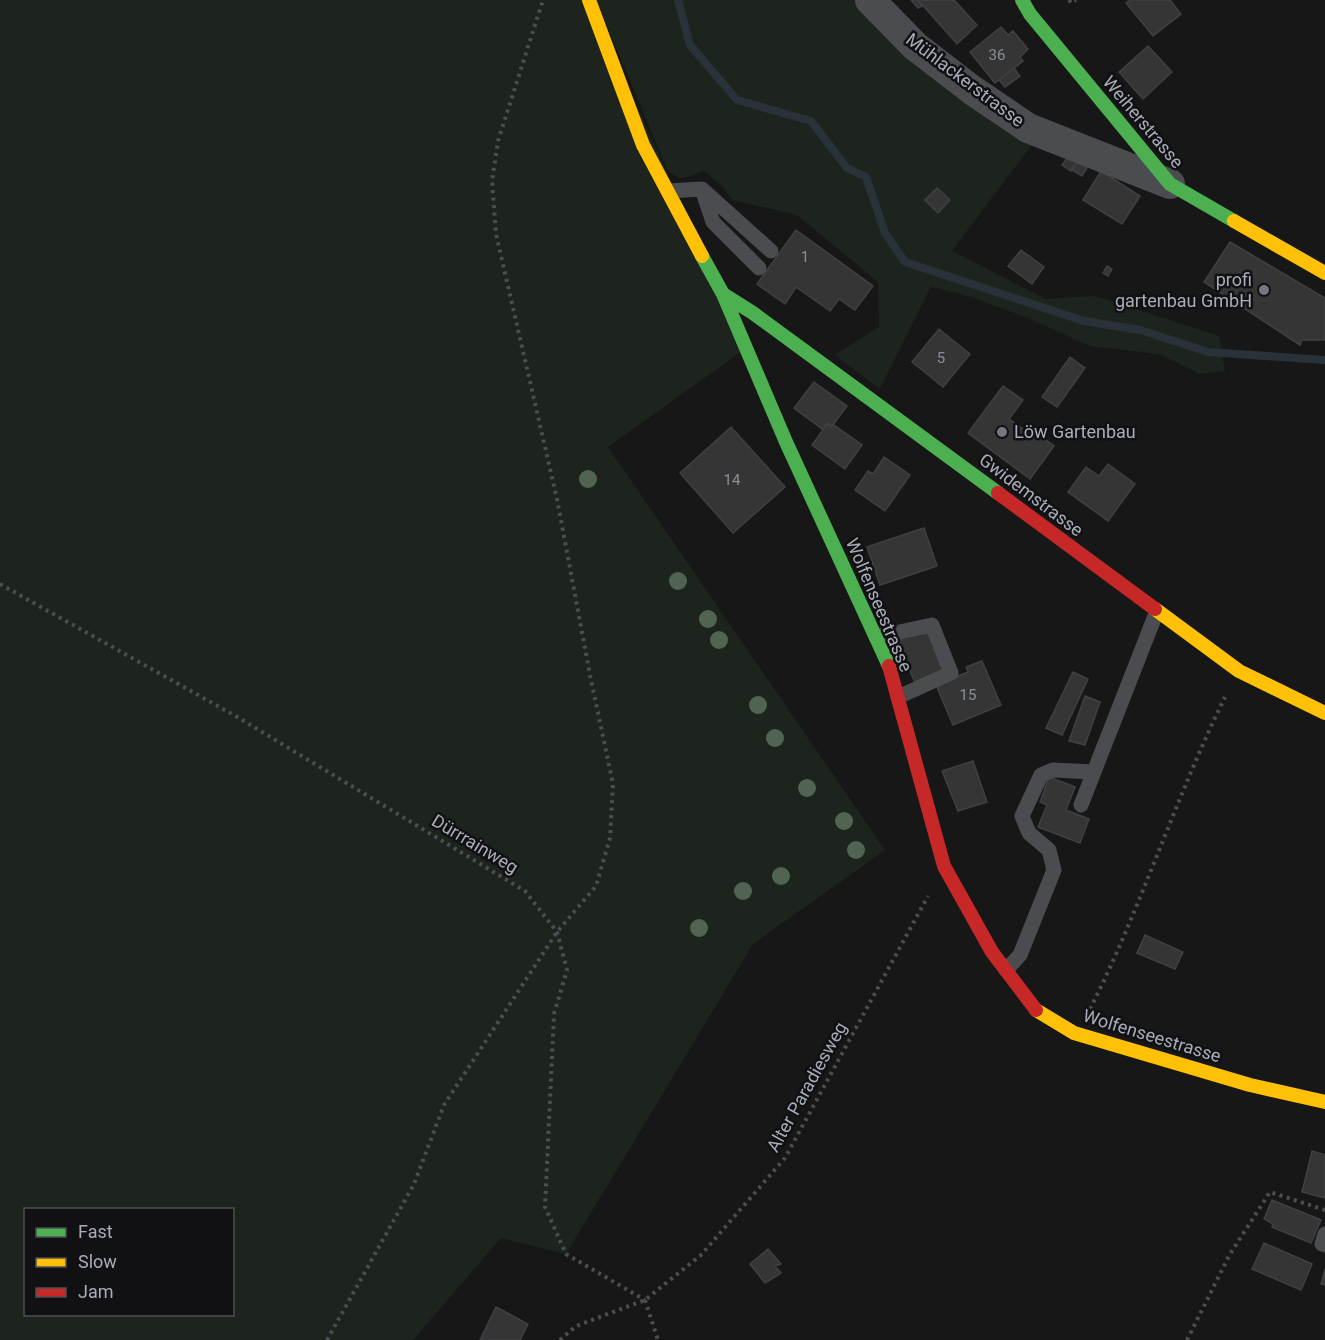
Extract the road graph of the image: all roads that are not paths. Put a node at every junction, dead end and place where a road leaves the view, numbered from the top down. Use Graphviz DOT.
graph roads {
  1 [pos="589,0"];
  2 [pos="870,0"];
  3 [pos="1022,0"];
  4 [pos="1170,184"];
  5 [pos="702,189"];
  6 [pos="668,191"];
  7 [pos="771,251"];
  8 [pos="759,268"];
  9 [pos="1325,273"];
  10 [pos="723,294"];
  11 [pos="1156,611"];
  12 [pos="876,638"];
  13 [pos="898,697"];
  14 [pos="1325,713"];
  15 [pos="1094,772"];
  16 [pos="1081,806"];
  17 [pos="1006,970"];
  18 [pos="1325,1102"];
  19 [pos="1325,1234"];
  20 [pos="1325,1245"];
  1 -- 6 [label="street, Wolfenseestrasse"];
  2 -- 4 [label="street, Mühlackerstrasse"];
  3 -- 4 [label="street, Weiherstrasse"];
  4 -- 9 [label="street, Weiherstrasse"];
  5 -- 6 [label="lane"];
  5 -- 7 [label="lane"];
  5 -- 8 [label="lane"];
  6 -- 10 [label="street, Wolfenseestrasse"];
  10 -- 11 [label="street, Gwidemstrasse"];
  10 -- 12 [label="street, Wolfenseestrasse"];
  11 -- 14 [label="street, Gwidemstrasse"];
  11 -- 15 [label="lane"];
  12 -- 13 [label="street, Wolfenseestrasse"];
  12 -- 13 [label="lane"];
  13 -- 17 [label="street, Wolfenseestrasse"];
  15 -- 16 [label="lane"];
  15 -- 17 [label="lane"];
  17 -- 18 [label="street, Wolfenseestrasse"];
  19 -- 20 [label="lane"];
}
